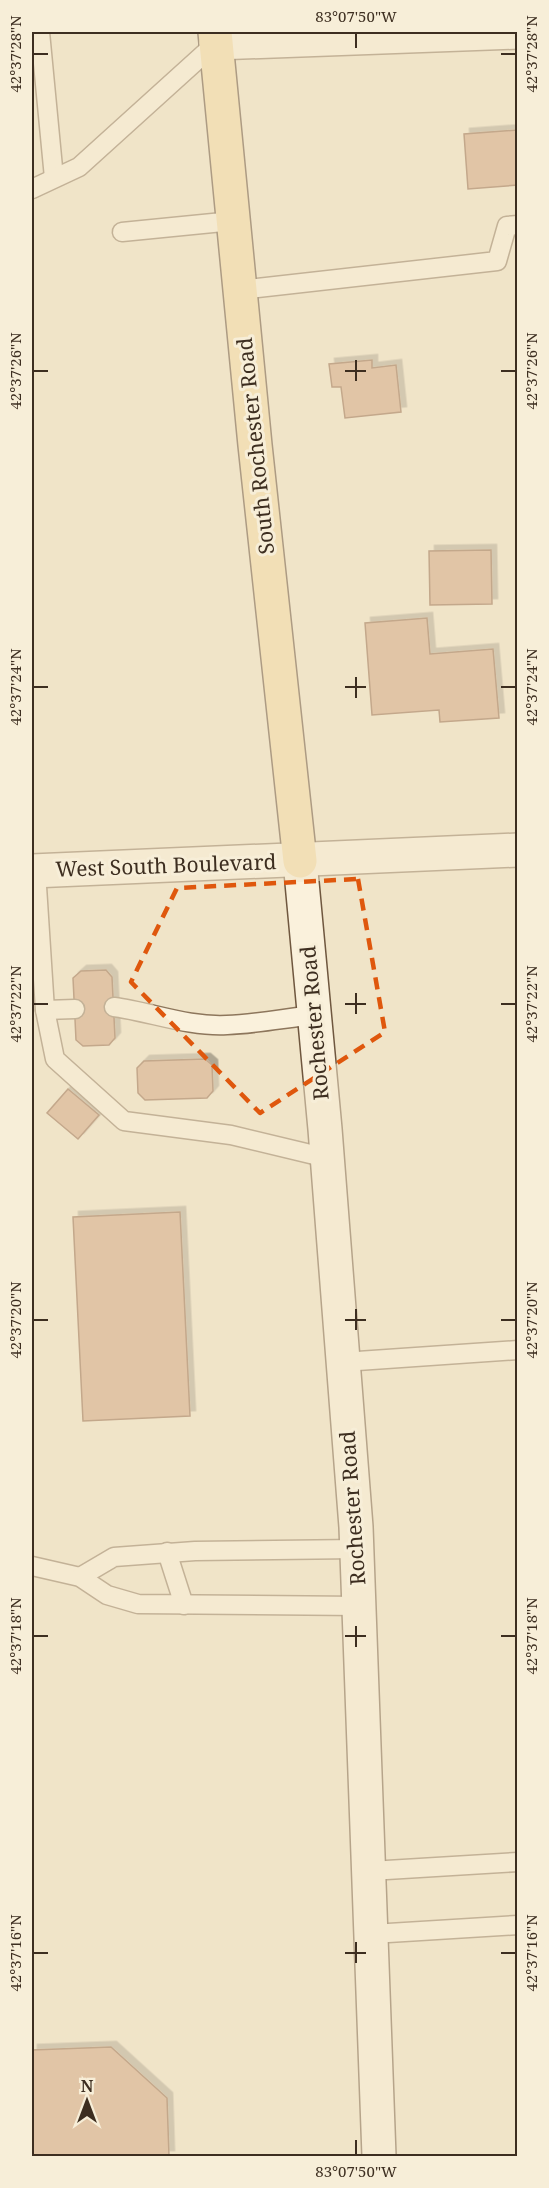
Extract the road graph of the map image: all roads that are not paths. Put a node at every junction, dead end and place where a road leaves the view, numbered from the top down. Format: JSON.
{"nodes":[{"id":1,"x":40,"y":32,"type":"edge"},
{"id":2,"x":518,"y":32,"type":"edge"},
{"id":3,"x":393,"y":33,"type":"edge"},
{"id":4,"x":216,"y":37,"type":"edge"},
{"id":5,"x":40,"y":119,"type":"edge"},
{"id":6,"x":54,"y":178,"type":"junction"},
{"id":7,"x":32,"y":189,"type":"edge"},
{"id":8,"x":233,"y":221,"type":"junction"},
{"id":9,"x":518,"y":225,"type":"edge"},
{"id":10,"x":122,"y":232,"type":"dead end"},
{"id":11,"x":240,"y":290,"type":"junction"},
{"id":12,"x":518,"y":850,"type":"edge"},
{"id":13,"x":300,"y":861,"type":"junction"},
{"id":14,"x":34,"y":871,"type":"edge"},
{"id":15,"x":114,"y":1007,"type":"dead end"},
{"id":16,"x":75,"y":1009,"type":"dead end"},
{"id":17,"x":45,"y":1010,"type":"junction"},
{"id":18,"x":315,"y":1015,"type":"junction"},
{"id":19,"x":327,"y":1158,"type":"junction"},
{"id":20,"x":518,"y":1350,"type":"edge"},
{"id":21,"x":343,"y":1362,"type":"junction"},
{"id":22,"x":357,"y":1550,"type":"junction"},
{"id":23,"x":167,"y":1552,"type":"junction"},
{"id":24,"x":32,"y":1566,"type":"edge"},
{"id":25,"x":80,"y":1577,"type":"junction"},
{"id":26,"x":184,"y":1605,"type":"junction"},
{"id":27,"x":359,"y":1606,"type":"junction"},
{"id":28,"x":518,"y":1863,"type":"edge"},
{"id":29,"x":370,"y":1871,"type":"junction"},
{"id":30,"x":518,"y":1925,"type":"edge"},
{"id":31,"x":372,"y":1934,"type":"junction"},
{"id":32,"x":379,"y":2157,"type":"edge"}],
"edges":[{"from":1,"to":5,"type":"lane"},
{"from":2,"to":3,"type":"main road"},
{"from":3,"to":4,"type":"main road"},
{"from":4,"to":6,"type":"lane"},
{"from":4,"to":8,"type":"main road","name":"South Rochester Road"},
{"from":5,"to":6,"type":"lane"},
{"from":6,"to":7,"type":"lane"},
{"from":8,"to":10,"type":"lane"},
{"from":8,"to":11,"type":"main road","name":"South Rochester Road"},
{"from":9,"to":11,"type":"lane"},
{"from":11,"to":13,"type":"main road","name":"South Rochester Road"},
{"from":12,"to":13,"type":"main road","name":"West South Boulevard"},
{"from":13,"to":14,"type":"main road","name":"West South Boulevard"},
{"from":13,"to":18,"type":"main road","name":"Rochester Road"},
{"from":14,"to":17,"type":"lane"},
{"from":15,"to":18,"type":"lane"},
{"from":16,"to":17,"type":"lane"},
{"from":17,"to":19,"type":"lane"},
{"from":18,"to":19,"type":"main road","name":"Rochester Road"},
{"from":19,"to":21,"type":"main road","name":"Rochester Road"},
{"from":20,"to":21,"type":"lane"},
{"from":21,"to":22,"type":"main road","name":"Rochester Road"},
{"from":22,"to":23,"type":"lane"},
{"from":22,"to":27,"type":"main road","name":"Rochester Road"},
{"from":23,"to":25,"type":"lane"},
{"from":23,"to":26,"type":"lane"},
{"from":24,"to":25,"type":"lane"},
{"from":25,"to":26,"type":"lane"},
{"from":26,"to":27,"type":"lane"},
{"from":27,"to":29,"type":"main road","name":"Rochester Road"},
{"from":28,"to":29,"type":"lane"},
{"from":29,"to":31,"type":"main road","name":"Rochester Road"},
{"from":30,"to":31,"type":"lane"},
{"from":31,"to":32,"type":"main road","name":"Rochester Road"}]}
